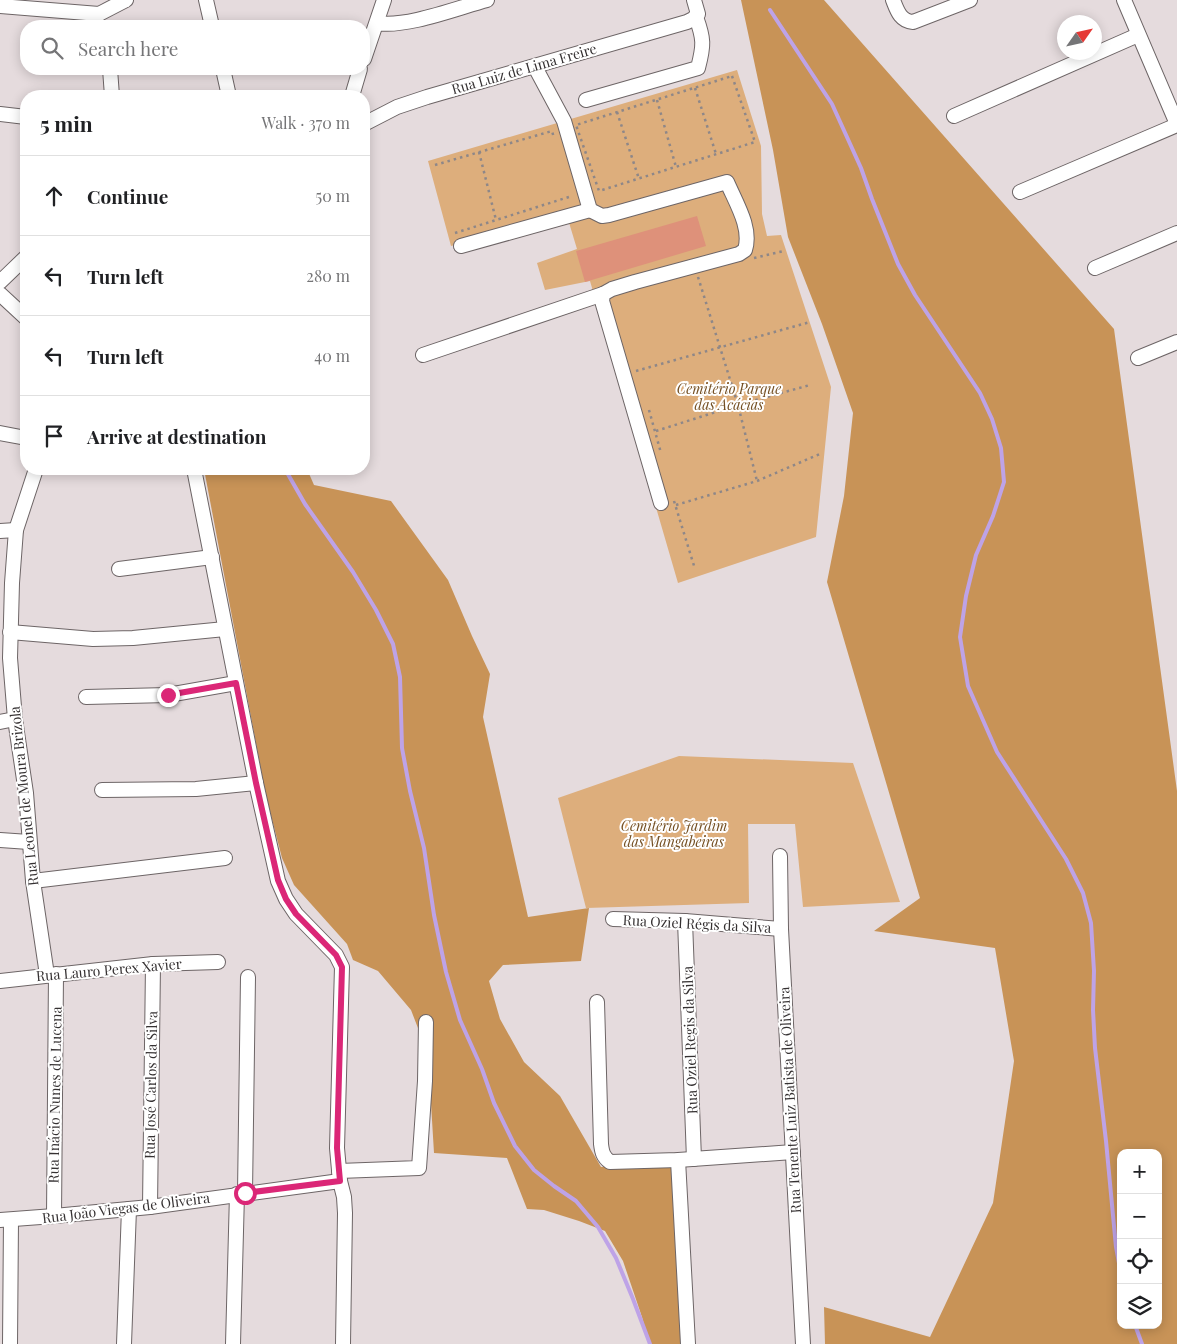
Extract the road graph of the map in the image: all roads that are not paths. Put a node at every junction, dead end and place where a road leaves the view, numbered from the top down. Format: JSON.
{"nodes":[{"id":1,"x":126,"y":0,"type":"edge"},
{"id":2,"x":206,"y":0,"type":"edge"},
{"id":3,"x":384,"y":0,"type":"edge"},
{"id":4,"x":487,"y":0,"type":"edge"},
{"id":5,"x":694,"y":0,"type":"edge"},
{"id":6,"x":970,"y":0,"type":"edge"},
{"id":7,"x":1124,"y":0,"type":"edge"},
{"id":8,"x":0,"y":6,"type":"edge"},
{"id":9,"x":895,"y":6,"type":"edge"},
{"id":10,"x":692,"y":19,"type":"junction"},
{"id":11,"x":100,"y":20,"type":"edge"},
{"id":12,"x":211,"y":20,"type":"edge"},
{"id":13,"x":377,"y":23,"type":"junction"},
{"id":14,"x":1138,"y":35,"type":"junction"},
{"id":15,"x":370,"y":42,"type":"edge"},
{"id":16,"x":535,"y":67,"type":"junction"},
{"id":17,"x":110,"y":75,"type":"edge"},
{"id":18,"x":224,"y":75,"type":"edge"},
{"id":19,"x":358,"y":75,"type":"edge"},
{"id":20,"x":112,"y":90,"type":"edge"},
{"id":21,"x":227,"y":90,"type":"edge"},
{"id":22,"x":354,"y":90,"type":"edge"},
{"id":23,"x":586,"y":100,"type":"dead end"},
{"id":24,"x":0,"y":114,"type":"edge"},
{"id":25,"x":20,"y":116,"type":"edge"},
{"id":26,"x":954,"y":116,"type":"dead end"},
{"id":27,"x":370,"y":121,"type":"edge"},
{"id":28,"x":1177,"y":125,"type":"edge"},
{"id":29,"x":1020,"y":192,"type":"dead end"},
{"id":30,"x":590,"y":210,"type":"junction"},
{"id":31,"x":1177,"y":233,"type":"edge"},
{"id":32,"x":458,"y":240,"type":"road end"},
{"id":33,"x":20,"y":263,"type":"edge"},
{"id":34,"x":1095,"y":268,"type":"dead end"},
{"id":35,"x":0,"y":282,"type":"edge"},
{"id":36,"x":0,"y":294,"type":"edge"},
{"id":37,"x":603,"y":294,"type":"junction"},
{"id":38,"x":20,"y":312,"type":"edge"},
{"id":39,"x":1177,"y":342,"type":"edge"},
{"id":40,"x":423,"y":355,"type":"dead end"},
{"id":41,"x":1138,"y":358,"type":"dead end"},
{"id":42,"x":0,"y":433,"type":"edge"},
{"id":43,"x":20,"y":437,"type":"edge"},
{"id":44,"x":34,"y":475,"type":"edge"},
{"id":45,"x":195,"y":475,"type":"edge"},
{"id":46,"x":661,"y":503,"type":"dead end"},
{"id":47,"x":16,"y":530,"type":"junction"},
{"id":48,"x":0,"y":531,"type":"edge"},
{"id":49,"x":212,"y":557,"type":"junction"},
{"id":50,"x":119,"y":569,"type":"dead end"},
{"id":51,"x":225,"y":629,"type":"junction"},
{"id":52,"x":10,"y":632,"type":"junction"},
{"id":53,"x":236,"y":683,"type":"junction"},
{"id":54,"x":86,"y":697,"type":"dead end"},
{"id":55,"x":16,"y":719,"type":"junction"},
{"id":56,"x":0,"y":722,"type":"edge"},
{"id":57,"x":256,"y":783,"type":"junction"},
{"id":58,"x":102,"y":790,"type":"dead end"},
{"id":59,"x":0,"y":840,"type":"edge"},
{"id":60,"x":29,"y":842,"type":"junction"},
{"id":61,"x":780,"y":856,"type":"dead end"},
{"id":62,"x":226,"y":858,"type":"dead end"},
{"id":63,"x":33,"y":881,"type":"junction"},
{"id":64,"x":613,"y":919,"type":"dead end"},
{"id":65,"x":684,"y":921,"type":"junction"},
{"id":66,"x":781,"y":929,"type":"junction"},
{"id":67,"x":218,"y":962,"type":"dead end"},
{"id":68,"x":153,"y":964,"type":"junction"},
{"id":69,"x":52,"y":975,"type":"junction"},
{"id":70,"x":248,"y":978,"type":"dead end"},
{"id":71,"x":0,"y":981,"type":"edge"},
{"id":72,"x":597,"y":1002,"type":"dead end"},
{"id":73,"x":426,"y":1022,"type":"dead end"},
{"id":74,"x":793,"y":1152,"type":"junction"},
{"id":75,"x":694,"y":1159,"type":"junction"},
{"id":76,"x":678,"y":1160,"type":"junction"},
{"id":77,"x":340,"y":1176,"type":"junction"},
{"id":78,"x":241,"y":1194,"type":"junction"},
{"id":79,"x":150,"y":1207,"type":"junction"},
{"id":80,"x":129,"y":1209,"type":"junction"},
{"id":81,"x":54,"y":1216,"type":"junction"},
{"id":82,"x":6,"y":1220,"type":"edge"},
{"id":83,"x":10,"y":1344,"type":"edge"},
{"id":84,"x":124,"y":1344,"type":"edge"},
{"id":85,"x":234,"y":1344,"type":"edge"},
{"id":86,"x":343,"y":1344,"type":"edge"},
{"id":87,"x":688,"y":1344,"type":"edge"},
{"id":88,"x":803,"y":1344,"type":"edge"}],
"edges":[{"from":1,"to":11,"type":"street"},
{"from":2,"to":12,"type":"street"},
{"from":3,"to":13,"type":"street"},
{"from":4,"to":13,"type":"street"},
{"from":5,"to":10,"type":"street"},
{"from":6,"to":9,"type":"street"},
{"from":7,"to":14,"type":"street"},
{"from":8,"to":11,"type":"street"},
{"from":10,"to":16,"type":"street","name":"Rua Luiz de Lima Freire"},
{"from":10,"to":23,"type":"street"},
{"from":13,"to":15,"type":"street"},
{"from":14,"to":26,"type":"street"},
{"from":14,"to":28,"type":"street"},
{"from":16,"to":27,"type":"street","name":"Rua Luiz de Lima Freire"},
{"from":16,"to":30,"type":"street"},
{"from":17,"to":20,"type":"street"},
{"from":18,"to":21,"type":"street"},
{"from":19,"to":22,"type":"street"},
{"from":24,"to":25,"type":"street"},
{"from":28,"to":29,"type":"street"},
{"from":30,"to":32,"type":"street"},
{"from":30,"to":37,"type":"street"},
{"from":31,"to":34,"type":"street"},
{"from":33,"to":35,"type":"street"},
{"from":36,"to":38,"type":"street"},
{"from":37,"to":40,"type":"street"},
{"from":37,"to":46,"type":"street"},
{"from":39,"to":41,"type":"street"},
{"from":42,"to":43,"type":"street"},
{"from":44,"to":47,"type":"street","name":"Rua Leonel de Moura Brizola"},
{"from":45,"to":49,"type":"street"},
{"from":47,"to":48,"type":"street"},
{"from":47,"to":52,"type":"street","name":"Rua Leonel de Moura Brizola"},
{"from":49,"to":50,"type":"street"},
{"from":49,"to":51,"type":"street"},
{"from":51,"to":52,"type":"street"},
{"from":51,"to":53,"type":"street"},
{"from":52,"to":55,"type":"street","name":"Rua Leonel de Moura Brizola"},
{"from":53,"to":54,"type":"street"},
{"from":53,"to":57,"type":"street"},
{"from":55,"to":56,"type":"street"},
{"from":55,"to":60,"type":"street","name":"Rua Leonel de Moura Brizola"},
{"from":57,"to":58,"type":"street"},
{"from":57,"to":77,"type":"street"},
{"from":59,"to":60,"type":"street"},
{"from":60,"to":63,"type":"street","name":"Rua Leonel de Moura Brizola"},
{"from":61,"to":66,"type":"street","name":"Rua Tenente Luiz Batista de Oliveira"},
{"from":62,"to":63,"type":"street"},
{"from":63,"to":69,"type":"street","name":"Rua Leonel de Moura Brizola"},
{"from":64,"to":65,"type":"street","name":"Rua Oziel Régis da Silva"},
{"from":65,"to":66,"type":"street","name":"Rua Oziel Régis da Silva"},
{"from":65,"to":75,"type":"street","name":"Rua Oziel Regis da Silva"},
{"from":66,"to":74,"type":"street","name":"Rua Tenente Luiz Batista de Oliveira"},
{"from":67,"to":68,"type":"street","name":"Rua Lauro Perex Xavier"},
{"from":68,"to":69,"type":"street","name":"Rua Lauro Perex Xavier"},
{"from":68,"to":79,"type":"street","name":"Rua José Carlos da Silva"},
{"from":69,"to":71,"type":"street","name":"Rua Lauro Perex Xavier"},
{"from":69,"to":81,"type":"street","name":"Rua Inácio Nunes de Lucena"},
{"from":70,"to":78,"type":"street"},
{"from":72,"to":76,"type":"street"},
{"from":73,"to":77,"type":"street","name":"Rua João Viegas de Oliveira"},
{"from":74,"to":75,"type":"street"},
{"from":74,"to":88,"type":"street","name":"Rua Tenente Luiz Batista de Oliveira"},
{"from":75,"to":76,"type":"street"},
{"from":76,"to":87,"type":"street"},
{"from":77,"to":78,"type":"street","name":"Rua João Viegas de Oliveira"},
{"from":77,"to":86,"type":"street"},
{"from":78,"to":79,"type":"street","name":"Rua João Viegas de Oliveira"},
{"from":78,"to":85,"type":"street"},
{"from":79,"to":80,"type":"street","name":"Rua João Viegas de Oliveira"},
{"from":80,"to":81,"type":"street","name":"Rua João Viegas de Oliveira"},
{"from":80,"to":84,"type":"street"},
{"from":81,"to":82,"type":"street","name":"Rua João Viegas de Oliveira"},
{"from":82,"to":83,"type":"street"}]}
